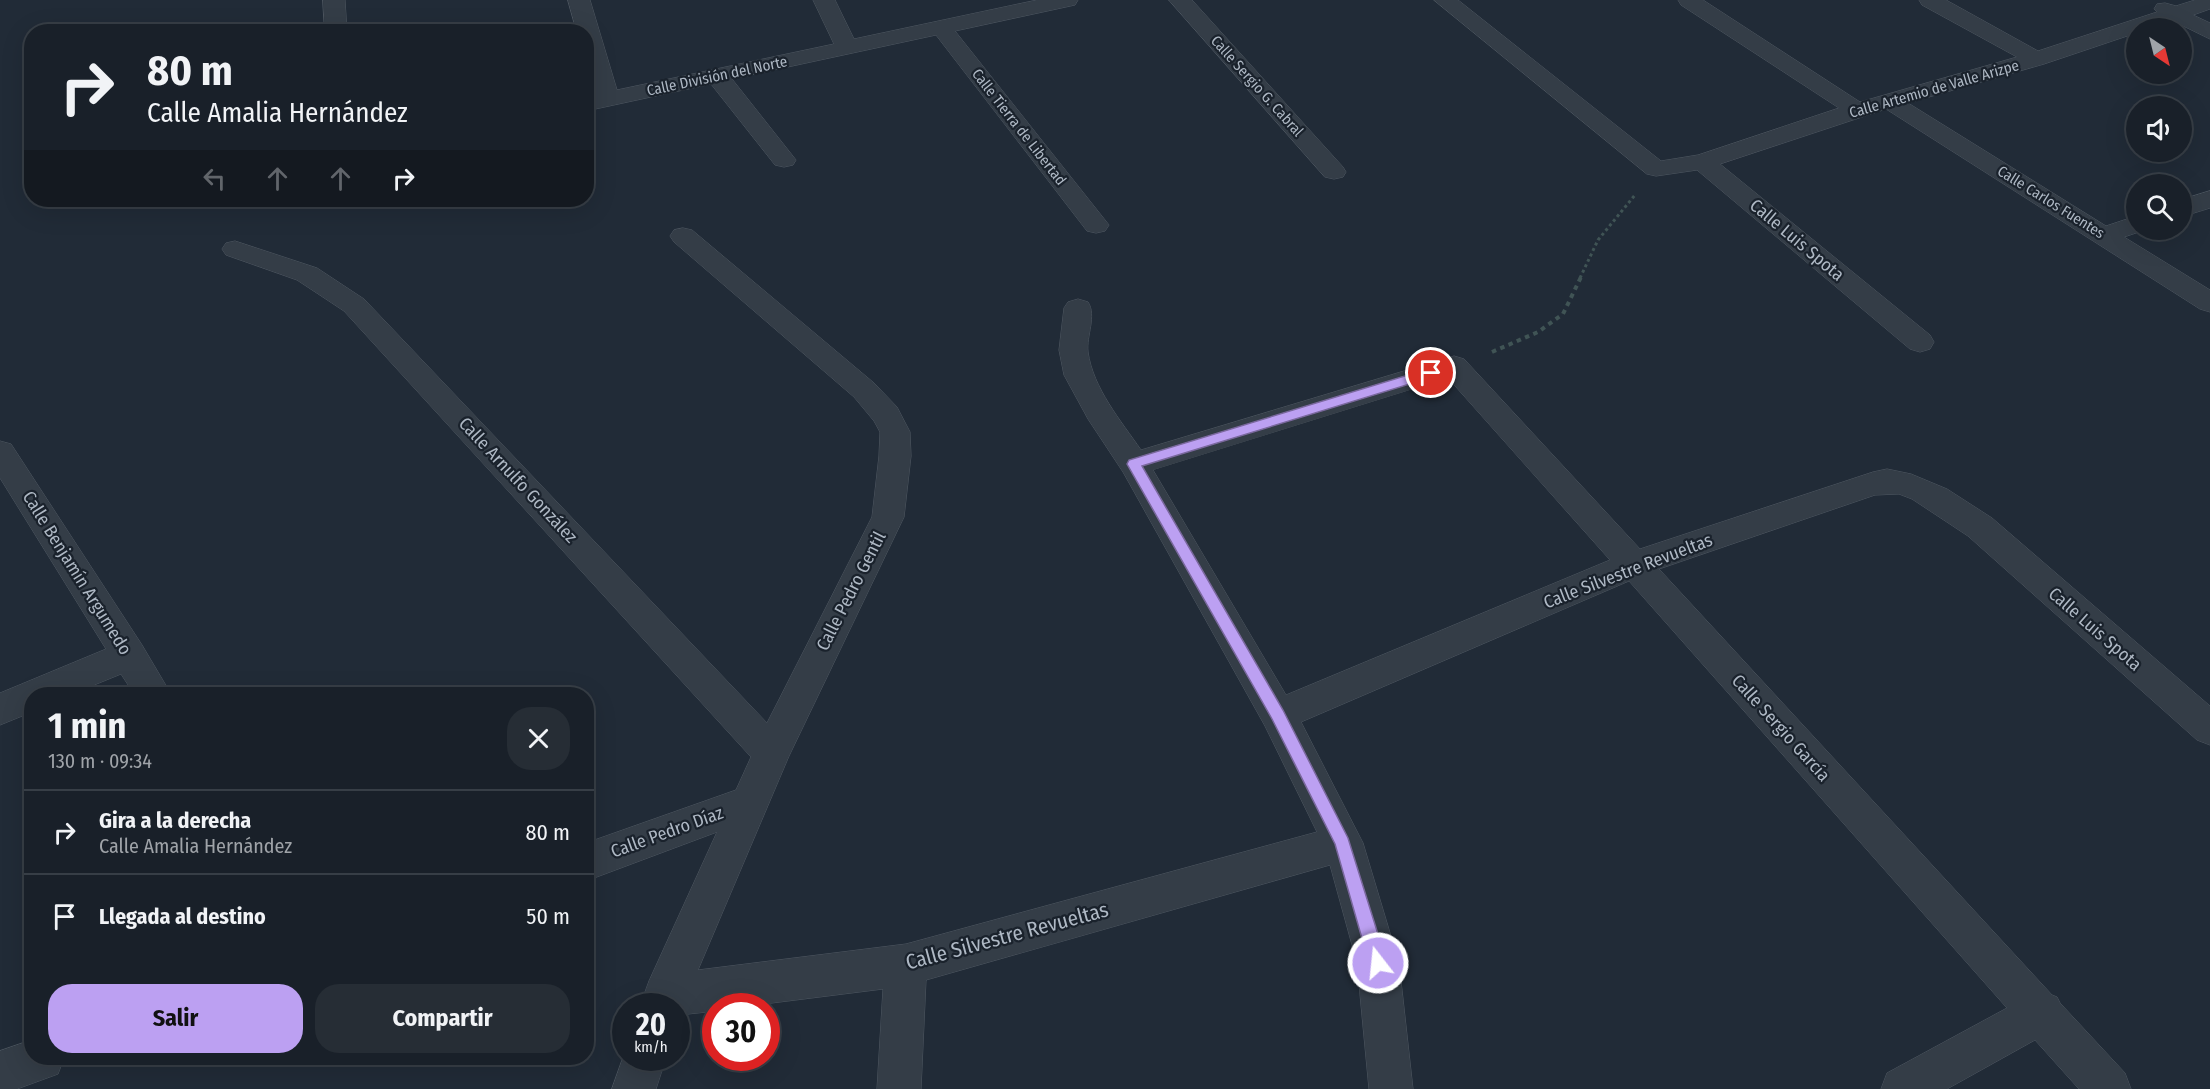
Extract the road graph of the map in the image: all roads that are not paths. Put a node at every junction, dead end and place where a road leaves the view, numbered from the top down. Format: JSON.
{"nodes":[{"id":1,"x":334,"y":0,"type":"edge"},
{"id":2,"x":579,"y":0,"type":"edge"},
{"id":3,"x":824,"y":0,"type":"edge"},
{"id":4,"x":1067,"y":0,"type":"edge"},
{"id":5,"x":1180,"y":0,"type":"edge"},
{"id":6,"x":1445,"y":0,"type":"edge"},
{"id":7,"x":1689,"y":0,"type":"edge"},
{"id":8,"x":1930,"y":0,"type":"edge"},
{"id":9,"x":2148,"y":0,"type":"edge"},
{"id":10,"x":2210,"y":2,"type":"edge"},
{"id":11,"x":2174,"y":14,"type":"junction"},
{"id":12,"x":336,"y":24,"type":"edge"},
{"id":13,"x":583,"y":24,"type":"edge"},
{"id":14,"x":942,"y":28,"type":"junction"},
{"id":15,"x":2210,"y":32,"type":"edge"},
{"id":16,"x":848,"y":48,"type":"junction"},
{"id":17,"x":2036,"y":59,"type":"junction"},
{"id":18,"x":718,"y":76,"type":"junction"},
{"id":19,"x":594,"y":85,"type":"edge"},
{"id":20,"x":597,"y":102,"type":"edge"},
{"id":21,"x":1891,"y":102,"type":"junction"},
{"id":22,"x":1857,"y":110,"type":"junction"},
{"id":23,"x":784,"y":160,"type":"dead end"},
{"id":24,"x":1702,"y":162,"type":"junction"},
{"id":25,"x":1334,"y":172,"type":"dead end"},
{"id":26,"x":2210,"y":199,"type":"edge"},
{"id":27,"x":2192,"y":205,"type":"edge"},
{"id":28,"x":1096,"y":225,"type":"dead end"},
{"id":29,"x":2126,"y":227,"type":"edge"},
{"id":30,"x":2104,"y":235,"type":"junction"},
{"id":31,"x":683,"y":236,"type":"dead end"},
{"id":32,"x":235,"y":249,"type":"dead end"},
{"id":33,"x":2210,"y":303,"type":"edge"},
{"id":34,"x":1078,"y":308,"type":"dead end"},
{"id":35,"x":1920,"y":342,"type":"dead end"},
{"id":36,"x":0,"y":452,"type":"edge"},
{"id":37,"x":1134,"y":464,"type":"junction"},
{"id":38,"x":1980,"y":527,"type":"joint"},
{"id":39,"x":1633,"y":566,"type":"junction"},
{"id":40,"x":129,"y":655,"type":"junction"},
{"id":41,"x":52,"y":687,"type":"edge"},
{"id":42,"x":149,"y":687,"type":"edge"},
{"id":43,"x":24,"y":699,"type":"edge"},
{"id":44,"x":0,"y":709,"type":"edge"},
{"id":45,"x":1278,"y":715,"type":"junction"},
{"id":46,"x":2210,"y":729,"type":"edge"},
{"id":47,"x":771,"y":753,"type":"junction"},
{"id":48,"x":748,"y":803,"type":"junction"},
{"id":49,"x":1342,"y":843,"type":"junction"},
{"id":50,"x":594,"y":859,"type":"edge"},
{"id":51,"x":906,"y":965,"type":"junction"},
{"id":52,"x":665,"y":993,"type":"edge"},
{"id":53,"x":690,"y":997,"type":"edge"},
{"id":54,"x":2042,"y":1012,"type":"junction"},
{"id":55,"x":24,"y":1064,"type":"edge"},
{"id":56,"x":640,"y":1071,"type":"edge"},
{"id":57,"x":0,"y":1073,"type":"edge"},
{"id":58,"x":634,"y":1089,"type":"edge"},
{"id":59,"x":899,"y":1089,"type":"edge"},
{"id":60,"x":1391,"y":1089,"type":"edge"},
{"id":61,"x":1903,"y":1089,"type":"edge"},
{"id":62,"x":2109,"y":1089,"type":"edge"}],
"edges":[{"from":1,"to":12,"type":"street"},
{"from":2,"to":13,"type":"street"},
{"from":3,"to":16,"type":"street"},
{"from":4,"to":14,"type":"street","name":"Calle División del Norte"},
{"from":5,"to":25,"type":"street","name":"Calle Sergio G. Cabral"},
{"from":6,"to":24,"type":"street","name":"Calle Artemio de Valle Arizpe"},
{"from":7,"to":22,"type":"street"},
{"from":8,"to":17,"type":"street"},
{"from":9,"to":11,"type":"street"},
{"from":10,"to":11,"type":"street","name":"Calle Artemio de Valle Arizpe"},
{"from":11,"to":15,"type":"street"},
{"from":11,"to":17,"type":"street","name":"Calle Artemio de Valle Arizpe"},
{"from":14,"to":16,"type":"street","name":"Calle División del Norte"},
{"from":14,"to":28,"type":"street","name":"Calle Tierra de Libertad"},
{"from":16,"to":18,"type":"street","name":"Calle División del Norte"},
{"from":17,"to":21,"type":"street","name":"Calle Artemio de Valle Arizpe"},
{"from":18,"to":20,"type":"street","name":"Calle División del Norte"},
{"from":18,"to":23,"type":"street"},
{"from":19,"to":20,"type":"street"},
{"from":21,"to":22,"type":"street","name":"Calle Artemio de Valle Arizpe"},
{"from":21,"to":30,"type":"street","name":"Calle Carlos Fuentes"},
{"from":22,"to":24,"type":"street","name":"Calle Artemio de Valle Arizpe"},
{"from":24,"to":35,"type":"street","name":"Calle Luis Spota"},
{"from":26,"to":27,"type":"street"},
{"from":29,"to":30,"type":"street"},
{"from":30,"to":33,"type":"street","name":"Calle Carlos Fuentes"},
{"from":31,"to":47,"type":"street","name":"Calle Pedro Gentil"},
{"from":32,"to":47,"type":"street","name":"Calle Arnulfo González"},
{"from":34,"to":37,"type":"street"},
{"from":36,"to":40,"type":"street","name":"Calle Benjamín Argumedo"},
{"from":37,"to":39,"type":"street","name":"Calle Sergio García"},
{"from":37,"to":45,"type":"street"},
{"from":38,"to":39,"type":"street","name":"Calle Silvestre Revueltas"},
{"from":38,"to":46,"type":"street","name":"Calle Luis Spota"},
{"from":39,"to":45,"type":"street","name":"Calle Silvestre Revueltas"},
{"from":39,"to":54,"type":"street","name":"Calle Sergio García"},
{"from":40,"to":41,"type":"street"},
{"from":40,"to":42,"type":"street","name":"Calle Benjamín Argumedo"},
{"from":43,"to":44,"type":"street"},
{"from":45,"to":49,"type":"street"},
{"from":47,"to":48,"type":"street","name":"Calle Pedro Gentil"},
{"from":48,"to":50,"type":"street","name":"Calle Pedro Díaz"},
{"from":48,"to":52,"type":"street","name":"Calle Pedro Gentil"},
{"from":49,"to":51,"type":"street","name":"Calle Silvestre Revueltas"},
{"from":49,"to":60,"type":"street"},
{"from":51,"to":53,"type":"street","name":"Calle Silvestre Revueltas"},
{"from":51,"to":59,"type":"street"},
{"from":54,"to":61,"type":"street"},
{"from":54,"to":62,"type":"street","name":"Calle Sergio García"},
{"from":55,"to":57,"type":"street"},
{"from":56,"to":58,"type":"street"}]}
